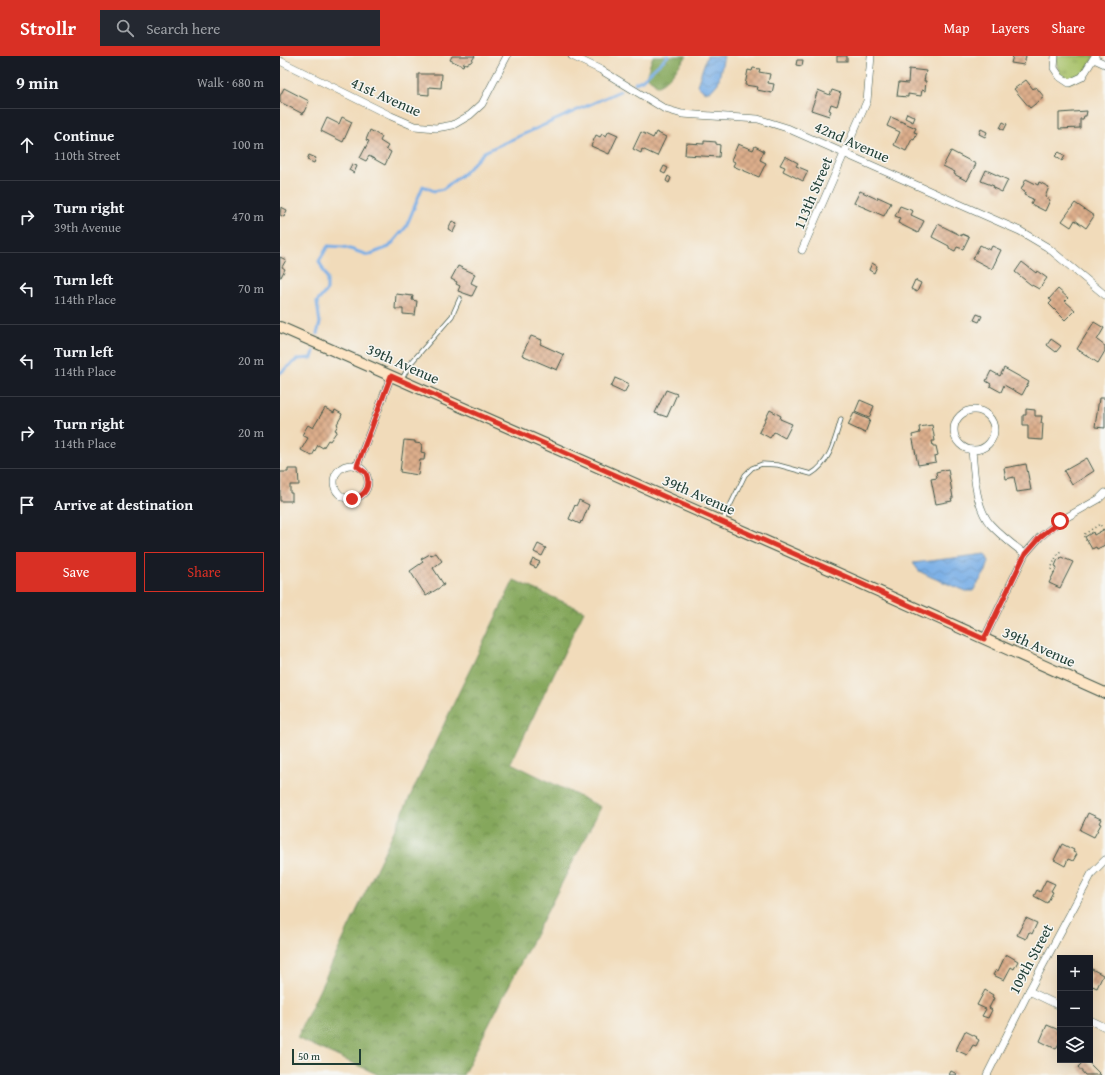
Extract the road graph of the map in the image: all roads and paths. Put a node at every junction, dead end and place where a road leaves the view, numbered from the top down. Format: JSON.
{"nodes":[{"id":1,"x":507,"y":56,"type":"edge"},
{"id":2,"x":572,"y":56,"type":"edge"},
{"id":3,"x":872,"y":56,"type":"edge"},
{"id":4,"x":1055,"y":56,"type":"edge"},
{"id":5,"x":1094,"y":57,"type":"edge"},
{"id":6,"x":280,"y":61,"type":"edge"},
{"id":7,"x":1105,"y":64,"type":"edge"},
{"id":8,"x":844,"y":153,"type":"junction"},
{"id":9,"x":802,"y":250,"type":"dead end"},
{"id":10,"x":1105,"y":295,"type":"edge"},
{"id":11,"x":460,"y":298,"type":"dead end"},
{"id":12,"x":280,"y":327,"type":"edge"},
{"id":13,"x":391,"y":376,"type":"junction"},
{"id":14,"x":402,"y":380,"type":"junction"},
{"id":15,"x":841,"y":419,"type":"dead end"},
{"id":16,"x":972,"y":450,"type":"junction"},
{"id":17,"x":357,"y":466,"type":"junction"},
{"id":18,"x":1105,"y":493,"type":"edge"},
{"id":19,"x":722,"y":521,"type":"junction"},
{"id":20,"x":1103,"y":530,"type":"dead end"},
{"id":21,"x":1088,"y":544,"type":"dead end"},
{"id":22,"x":1062,"y":548,"type":"dead end"},
{"id":23,"x":1025,"y":554,"type":"junction"},
{"id":24,"x":1054,"y":573,"type":"dead end"},
{"id":25,"x":984,"y":639,"type":"junction"},
{"id":26,"x":1105,"y":693,"type":"edge"},
{"id":27,"x":1105,"y":860,"type":"edge"},
{"id":28,"x":1028,"y":991,"type":"junction"},
{"id":29,"x":1057,"y":1005,"type":"edge"},
{"id":30,"x":1093,"y":1021,"type":"edge"},
{"id":31,"x":1105,"y":1027,"type":"edge"},
{"id":32,"x":987,"y":1075,"type":"edge"}],
"edges":[{"from":1,"to":6,"type":"street","name":"41st Avenue"},
{"from":2,"to":8,"type":"street","name":"42nd Avenue"},
{"from":3,"to":8,"type":"street","name":"113th Street"},
{"from":4,"to":5,"type":"street"},
{"from":5,"to":7,"type":"street"},
{"from":8,"to":9,"type":"street","name":"113th Street"},
{"from":8,"to":10,"type":"street","name":"42nd Avenue"},
{"from":11,"to":14,"type":"lane"},
{"from":12,"to":13,"type":"main road","name":"39th Avenue"},
{"from":13,"to":14,"type":"main road","name":"39th Avenue"},
{"from":13,"to":17,"type":"street"},
{"from":14,"to":19,"type":"main road","name":"39th Avenue"},
{"from":15,"to":19,"type":"lane"},
{"from":16,"to":16,"type":"street"},
{"from":16,"to":23,"type":"street"},
{"from":17,"to":17,"type":"street"},
{"from":18,"to":23,"type":"street"},
{"from":19,"to":25,"type":"main road","name":"39th Avenue"},
{"from":20,"to":21,"type":"path"},
{"from":22,"to":24,"type":"path"},
{"from":23,"to":25,"type":"street"},
{"from":25,"to":26,"type":"main road","name":"39th Avenue"},
{"from":27,"to":28,"type":"street","name":"109th Street"},
{"from":28,"to":29,"type":"street"},
{"from":28,"to":32,"type":"street","name":"109th Street"},
{"from":30,"to":31,"type":"street"}]}
